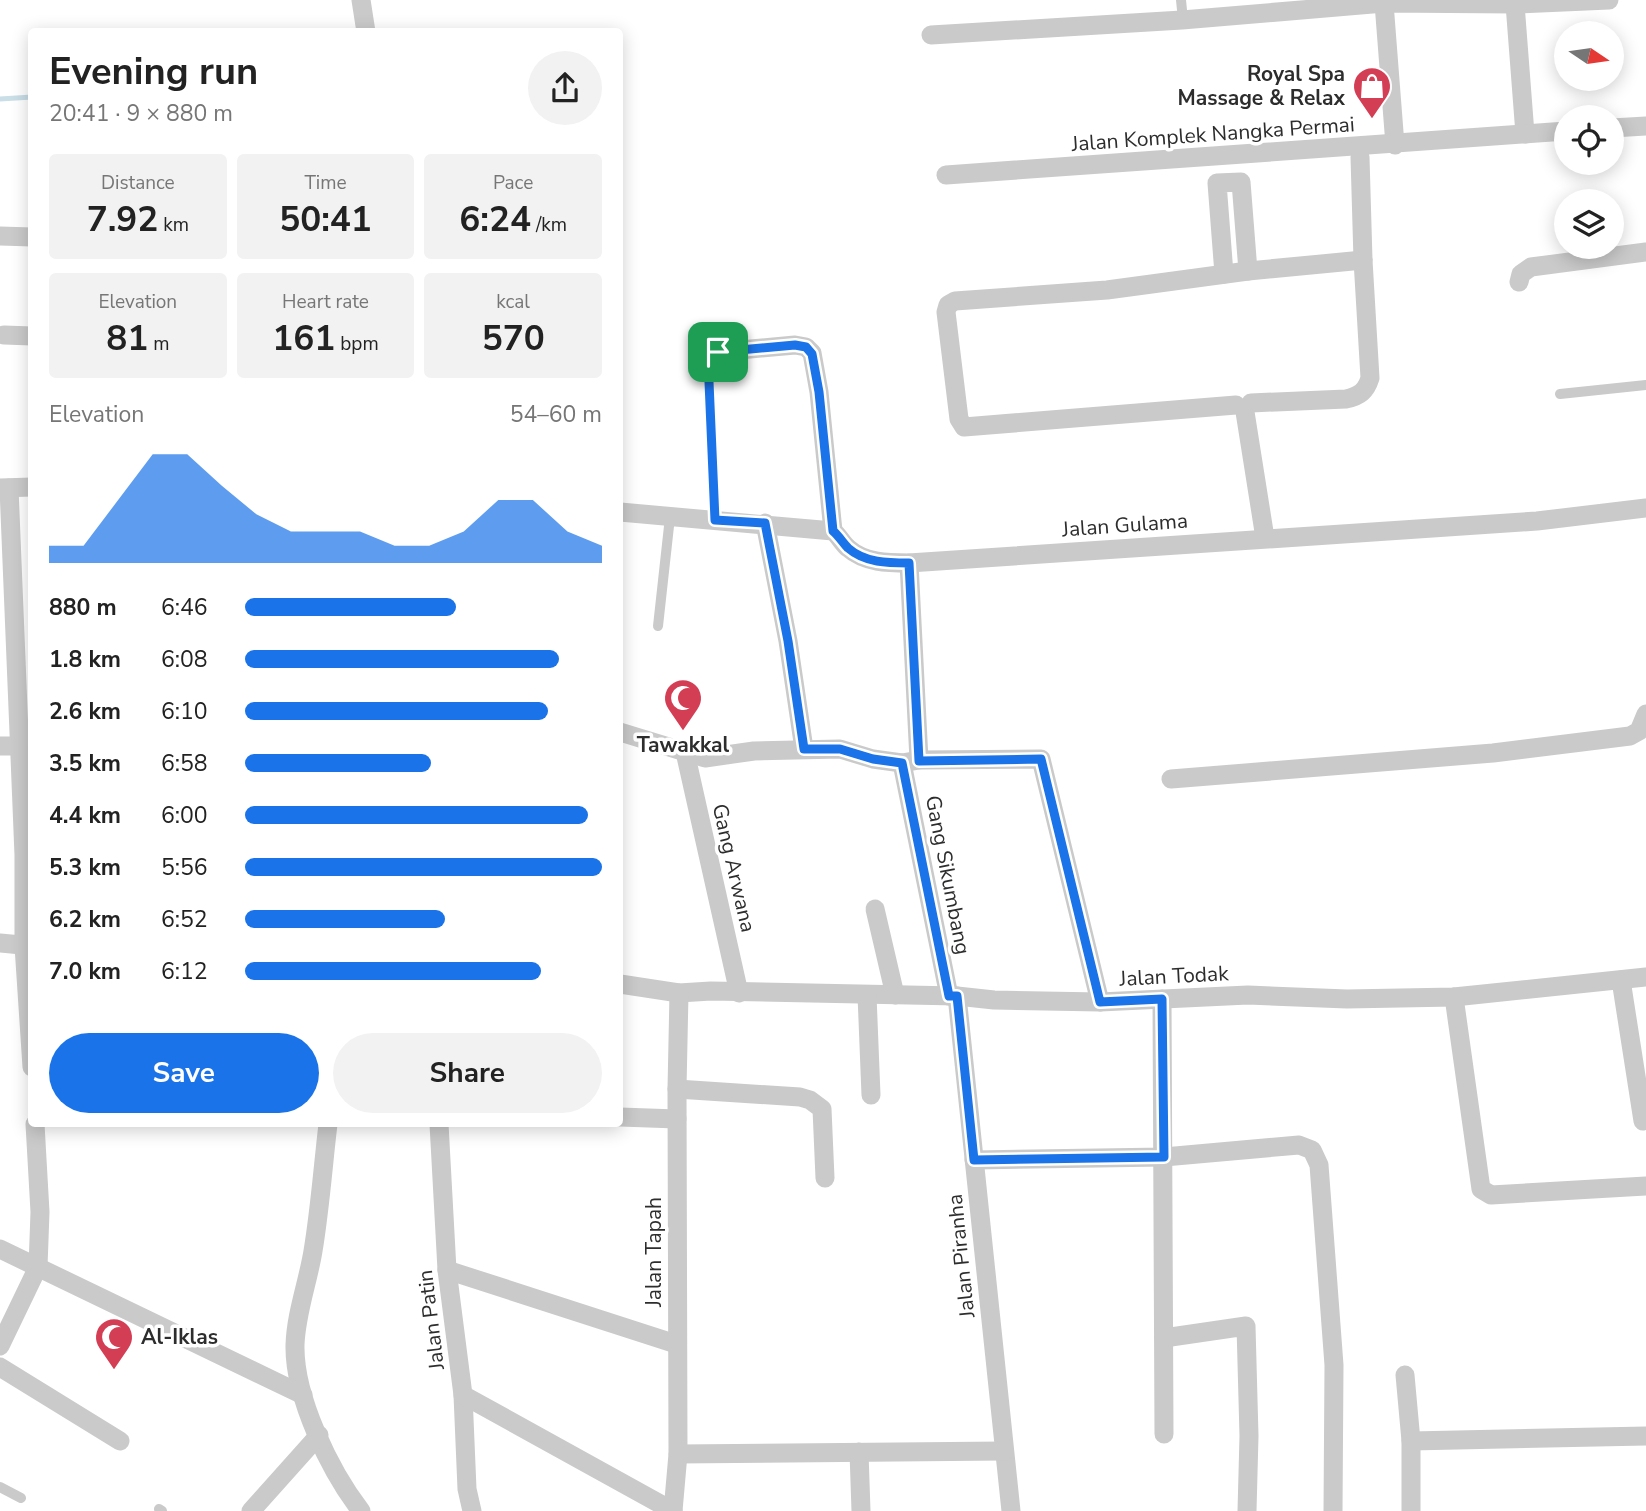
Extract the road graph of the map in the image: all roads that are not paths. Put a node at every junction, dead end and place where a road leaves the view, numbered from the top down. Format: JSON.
{"nodes":[{"id":1,"x":361,"y":0,"type":"edge"},
{"id":2,"x":1609,"y":0,"type":"edge"},
{"id":3,"x":1384,"y":3,"type":"junction"},
{"id":4,"x":1516,"y":4,"type":"junction"},
{"id":5,"x":1182,"y":10,"type":"edge"},
{"id":6,"x":365,"y":28,"type":"edge"},
{"id":7,"x":931,"y":35,"type":"dead end"},
{"id":8,"x":1646,"y":126,"type":"edge"},
{"id":9,"x":1624,"y":127,"type":"edge"},
{"id":10,"x":1554,"y":132,"type":"edge"},
{"id":11,"x":1525,"y":134,"type":"junction"},
{"id":12,"x":1395,"y":145,"type":"junction"},
{"id":13,"x":1360,"y":157,"type":"dead end"},
{"id":14,"x":946,"y":175,"type":"dead end"},
{"id":15,"x":0,"y":236,"type":"edge"},
{"id":16,"x":28,"y":237,"type":"edge"},
{"id":17,"x":1646,"y":252,"type":"edge"},
{"id":18,"x":1363,"y":260,"type":"junction"},
{"id":19,"x":1248,"y":271,"type":"junction"},
{"id":20,"x":1224,"y":274,"type":"junction"},
{"id":21,"x":1519,"y":282,"type":"dead end"},
{"id":22,"x":4,"y":335,"type":"dead end"},
{"id":23,"x":28,"y":336,"type":"edge"},
{"id":24,"x":718,"y":352,"type":"road end"},
{"id":25,"x":1646,"y":385,"type":"edge"},
{"id":26,"x":1560,"y":394,"type":"dead end"},
{"id":27,"x":1244,"y":407,"type":"junction"},
{"id":28,"x":28,"y":487,"type":"edge"},
{"id":29,"x":4,"y":488,"type":"edge"},
{"id":30,"x":1646,"y":508,"type":"edge"},
{"id":31,"x":623,"y":512,"type":"edge"},
{"id":32,"x":670,"y":517,"type":"junction"},
{"id":33,"x":765,"y":523,"type":"junction"},
{"id":34,"x":833,"y":531,"type":"junction"},
{"id":35,"x":1265,"y":538,"type":"junction"},
{"id":36,"x":909,"y":563,"type":"junction"},
{"id":37,"x":7,"y":611,"type":"edge"},
{"id":38,"x":658,"y":626,"type":"dead end"},
{"id":39,"x":1646,"y":714,"type":"edge"},
{"id":40,"x":623,"y":733,"type":"edge"},
{"id":41,"x":9,"y":746,"type":"edge"},
{"id":42,"x":804,"y":749,"type":"junction"},
{"id":43,"x":685,"y":752,"type":"junction"},
{"id":44,"x":911,"y":762,"type":"junction"},
{"id":45,"x":1171,"y":779,"type":"dead end"},
{"id":46,"x":875,"y":909,"type":"dead end"},
{"id":47,"x":0,"y":943,"type":"edge"},
{"id":48,"x":28,"y":946,"type":"edge"},
{"id":49,"x":1646,"y":977,"type":"edge"},
{"id":50,"x":1621,"y":980,"type":"junction"},
{"id":51,"x":623,"y":985,"type":"edge"},
{"id":52,"x":679,"y":993,"type":"junction"},
{"id":53,"x":739,"y":993,"type":"junction"},
{"id":54,"x":867,"y":995,"type":"junction"},
{"id":55,"x":895,"y":995,"type":"junction"},
{"id":56,"x":953,"y":996,"type":"junction"},
{"id":57,"x":1454,"y":997,"type":"junction"},
{"id":58,"x":1162,"y":999,"type":"junction"},
{"id":59,"x":1100,"y":1002,"type":"junction"},
{"id":60,"x":677,"y":1090,"type":"junction"},
{"id":61,"x":871,"y":1095,"type":"dead end"},
{"id":62,"x":623,"y":1117,"type":"edge"},
{"id":63,"x":677,"y":1119,"type":"junction"},
{"id":64,"x":1643,"y":1121,"type":"dead end"},
{"id":65,"x":35,"y":1127,"type":"edge"},
{"id":66,"x":328,"y":1127,"type":"edge"},
{"id":67,"x":439,"y":1127,"type":"edge"},
{"id":68,"x":1164,"y":1157,"type":"junction"},
{"id":69,"x":974,"y":1160,"type":"junction"},
{"id":70,"x":825,"y":1178,"type":"dead end"},
{"id":71,"x":1646,"y":1186,"type":"edge"},
{"id":72,"x":0,"y":1249,"type":"edge"},
{"id":73,"x":38,"y":1267,"type":"junction"},
{"id":74,"x":447,"y":1269,"type":"junction"},
{"id":75,"x":1164,"y":1338,"type":"junction"},
{"id":76,"x":676,"y":1344,"type":"junction"},
{"id":77,"x":0,"y":1346,"type":"edge"},
{"id":78,"x":0,"y":1367,"type":"edge"},
{"id":79,"x":1405,"y":1375,"type":"dead end"},
{"id":80,"x":303,"y":1395,"type":"junction"},
{"id":81,"x":463,"y":1395,"type":"junction"},
{"id":82,"x":1164,"y":1434,"type":"dead end"},
{"id":83,"x":319,"y":1435,"type":"junction"},
{"id":84,"x":1646,"y":1436,"type":"edge"},
{"id":85,"x":120,"y":1441,"type":"dead end"},
{"id":86,"x":1411,"y":1441,"type":"junction"},
{"id":87,"x":1004,"y":1451,"type":"junction"},
{"id":88,"x":859,"y":1452,"type":"junction"},
{"id":89,"x":678,"y":1454,"type":"junction"},
{"id":90,"x":0,"y":1487,"type":"edge"},
{"id":91,"x":21,"y":1498,"type":"dead end"},
{"id":92,"x":251,"y":1511,"type":"edge"},
{"id":93,"x":361,"y":1511,"type":"edge"},
{"id":94,"x":472,"y":1511,"type":"edge"},
{"id":95,"x":673,"y":1511,"type":"edge"},
{"id":96,"x":861,"y":1511,"type":"edge"},
{"id":97,"x":1011,"y":1511,"type":"edge"},
{"id":98,"x":1247,"y":1511,"type":"edge"},
{"id":99,"x":1333,"y":1511,"type":"edge"},
{"id":100,"x":1411,"y":1511,"type":"edge"}],
"edges":[{"from":1,"to":6,"type":"street"},
{"from":2,"to":4,"type":"street"},
{"from":3,"to":4,"type":"street"},
{"from":3,"to":5,"type":"street"},
{"from":3,"to":12,"type":"street"},
{"from":4,"to":11,"type":"street"},
{"from":5,"to":7,"type":"street"},
{"from":8,"to":9,"type":"street"},
{"from":10,"to":11,"type":"street","name":"Jalan Komplek Nangka Permai"},
{"from":11,"to":12,"type":"street","name":"Jalan Komplek Nangka Permai"},
{"from":12,"to":14,"type":"street","name":"Jalan Komplek Nangka Permai"},
{"from":13,"to":18,"type":"street"},
{"from":15,"to":16,"type":"street"},
{"from":17,"to":21,"type":"street"},
{"from":18,"to":19,"type":"street"},
{"from":18,"to":27,"type":"street"},
{"from":19,"to":20,"type":"street"},
{"from":19,"to":20,"type":"street"},
{"from":20,"to":27,"type":"street"},
{"from":22,"to":23,"type":"street"},
{"from":24,"to":34,"type":"street"},
{"from":25,"to":26,"type":"lane"},
{"from":27,"to":35,"type":"street"},
{"from":28,"to":29,"type":"street"},
{"from":29,"to":37,"type":"street"},
{"from":30,"to":35,"type":"street","name":"Jalan Gulama"},
{"from":31,"to":32,"type":"street"},
{"from":32,"to":33,"type":"street"},
{"from":32,"to":38,"type":"lane"},
{"from":33,"to":34,"type":"street"},
{"from":33,"to":42,"type":"street"},
{"from":34,"to":36,"type":"street","name":"Jalan Gulama"},
{"from":35,"to":36,"type":"street","name":"Jalan Gulama"},
{"from":36,"to":44,"type":"street","name":"Gang Sikumbang"},
{"from":37,"to":41,"type":"street"},
{"from":39,"to":45,"type":"street"},
{"from":40,"to":43,"type":"street"},
{"from":41,"to":48,"type":"street"},
{"from":42,"to":43,"type":"street"},
{"from":42,"to":44,"type":"street"},
{"from":43,"to":53,"type":"street","name":"Gang Arwana"},
{"from":44,"to":56,"type":"street","name":"Gang Sikumbang"},
{"from":44,"to":59,"type":"street"},
{"from":46,"to":55,"type":"street"},
{"from":47,"to":48,"type":"street"},
{"from":49,"to":50,"type":"street","name":"Jalan Todak"},
{"from":50,"to":57,"type":"street","name":"Jalan Todak"},
{"from":50,"to":64,"type":"street"},
{"from":51,"to":52,"type":"street","name":"Jalan Todak"},
{"from":52,"to":53,"type":"street","name":"Jalan Todak"},
{"from":52,"to":60,"type":"street","name":"Jalan Tapah"},
{"from":53,"to":54,"type":"street","name":"Jalan Todak"},
{"from":54,"to":55,"type":"street","name":"Jalan Todak"},
{"from":54,"to":61,"type":"street"},
{"from":55,"to":56,"type":"street","name":"Jalan Todak"},
{"from":56,"to":59,"type":"street","name":"Jalan Todak"},
{"from":56,"to":69,"type":"street","name":"Jalan Piranha"},
{"from":57,"to":58,"type":"street","name":"Jalan Todak"},
{"from":57,"to":71,"type":"street"},
{"from":58,"to":59,"type":"street","name":"Jalan Todak"},
{"from":58,"to":68,"type":"street"},
{"from":60,"to":63,"type":"street","name":"Jalan Tapah"},
{"from":60,"to":70,"type":"street"},
{"from":62,"to":63,"type":"street"},
{"from":63,"to":76,"type":"street","name":"Jalan Tapah"},
{"from":65,"to":73,"type":"street"},
{"from":66,"to":80,"type":"street"},
{"from":67,"to":74,"type":"street","name":"Jalan Patin"},
{"from":68,"to":69,"type":"street"},
{"from":68,"to":75,"type":"street"},
{"from":68,"to":99,"type":"street"},
{"from":69,"to":87,"type":"street","name":"Jalan Piranha"},
{"from":72,"to":73,"type":"street"},
{"from":73,"to":77,"type":"street"},
{"from":73,"to":80,"type":"street"},
{"from":74,"to":76,"type":"street"},
{"from":74,"to":81,"type":"street","name":"Jalan Patin"},
{"from":75,"to":82,"type":"street"},
{"from":75,"to":98,"type":"street"},
{"from":76,"to":89,"type":"street","name":"Jalan Tapah"},
{"from":78,"to":85,"type":"street"},
{"from":79,"to":86,"type":"street"},
{"from":80,"to":83,"type":"street"},
{"from":81,"to":94,"type":"street","name":"Jalan Patin"},
{"from":81,"to":95,"type":"street"},
{"from":83,"to":92,"type":"street"},
{"from":83,"to":93,"type":"street"},
{"from":84,"to":86,"type":"street"},
{"from":86,"to":100,"type":"street"},
{"from":87,"to":88,"type":"street"},
{"from":87,"to":97,"type":"street","name":"Jalan Piranha"},
{"from":88,"to":89,"type":"street"},
{"from":88,"to":96,"type":"street"},
{"from":89,"to":95,"type":"street","name":"Jalan Tapah"},
{"from":90,"to":91,"type":"lane"}]}
